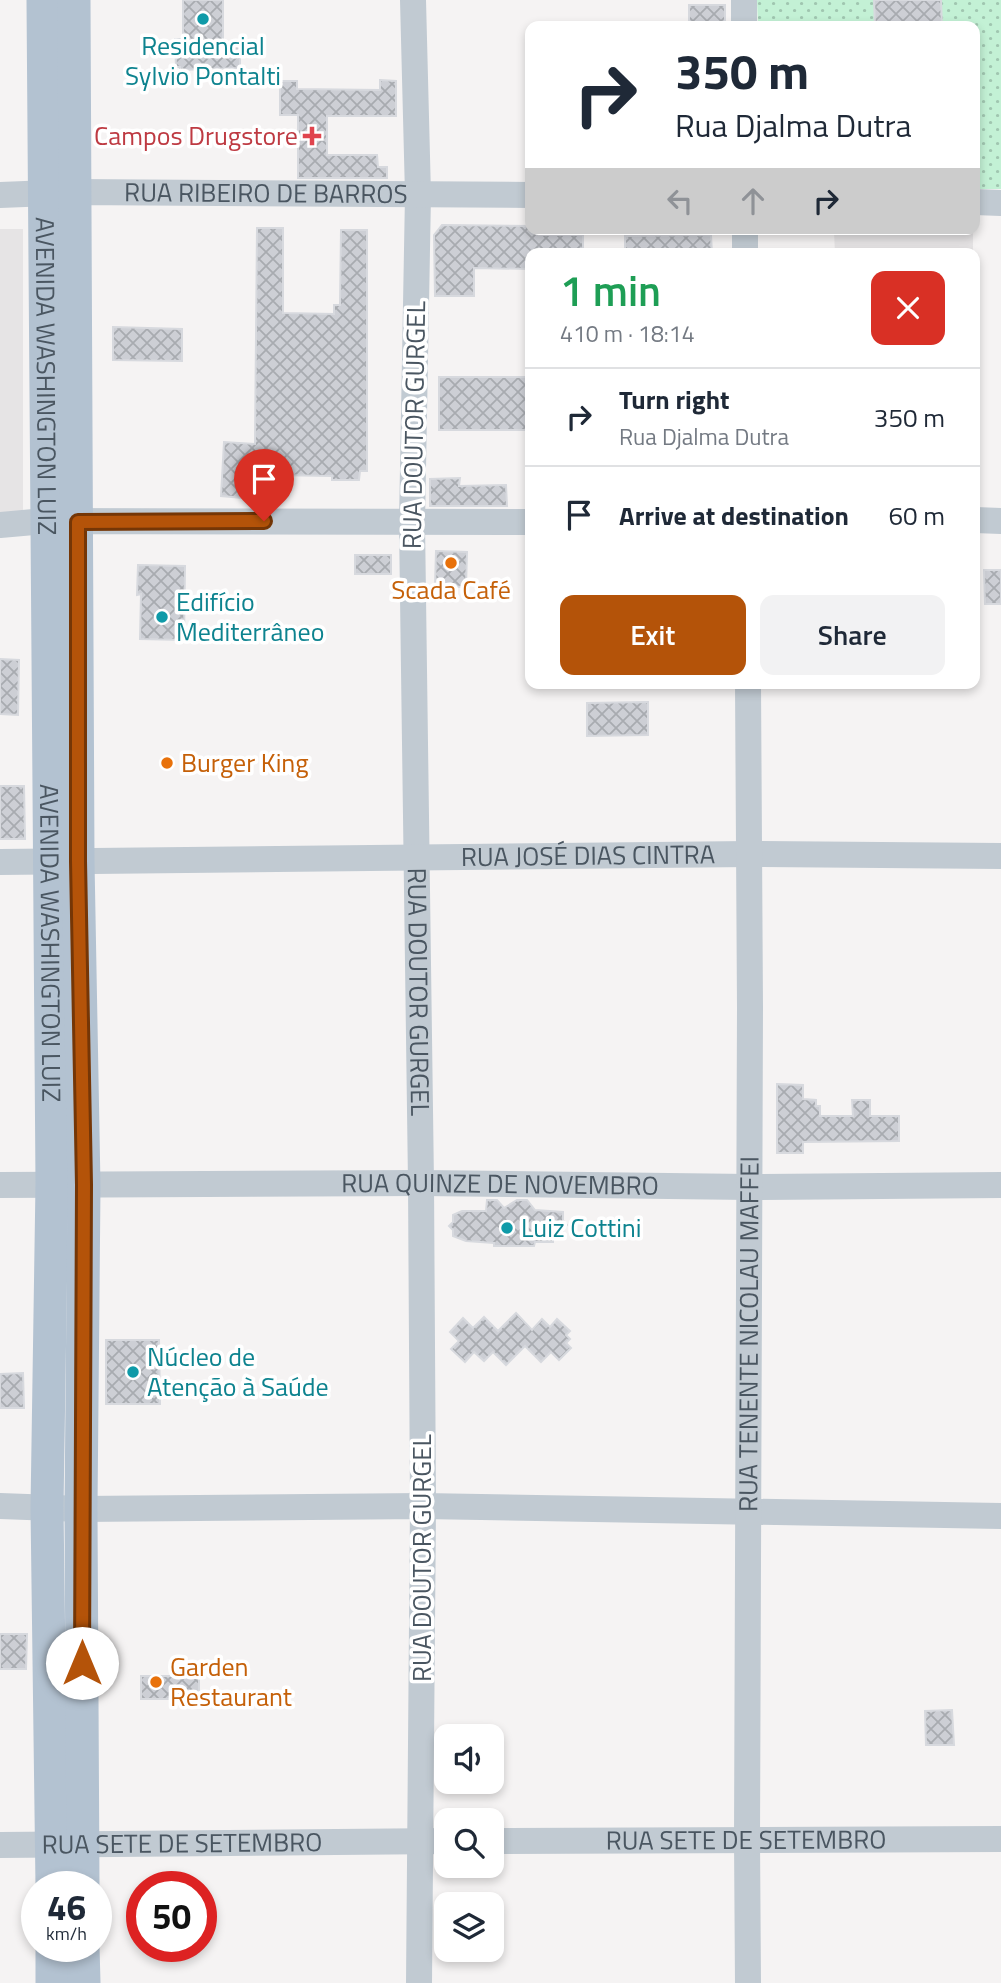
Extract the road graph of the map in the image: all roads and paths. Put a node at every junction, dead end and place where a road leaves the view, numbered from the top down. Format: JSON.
{"nodes":[{"id":1,"x":43,"y":0,"type":"edge"},
{"id":2,"x":74,"y":0,"type":"edge"},
{"id":3,"x":413,"y":0,"type":"edge"},
{"id":4,"x":744,"y":0,"type":"edge"},
{"id":5,"x":744,"y":21,"type":"edge"},
{"id":6,"x":59,"y":193,"type":"junction"},
{"id":7,"x":0,"y":195,"type":"edge"},
{"id":8,"x":418,"y":195,"type":"junction"},
{"id":9,"x":525,"y":195,"type":"edge"},
{"id":10,"x":980,"y":202,"type":"edge"},
{"id":11,"x":1001,"y":203,"type":"edge"},
{"id":12,"x":980,"y":520,"type":"edge"},
{"id":13,"x":1001,"y":521,"type":"edge"},
{"id":14,"x":61,"y":522,"type":"junction"},
{"id":15,"x":525,"y":522,"type":"edge"},
{"id":16,"x":412,"y":523,"type":"junction"},
{"id":17,"x":0,"y":525,"type":"edge"},
{"id":18,"x":748,"y":689,"type":"edge"},
{"id":19,"x":749,"y":854,"type":"junction"},
{"id":20,"x":1001,"y":856,"type":"edge"},
{"id":21,"x":417,"y":859,"type":"junction"},
{"id":22,"x":64,"y":861,"type":"junction"},
{"id":23,"x":0,"y":862,"type":"edge"},
{"id":24,"x":421,"y":1183,"type":"junction"},
{"id":25,"x":0,"y":1185,"type":"edge"},
{"id":26,"x":68,"y":1185,"type":"junction"},
{"id":27,"x":1001,"y":1185,"type":"edge"},
{"id":28,"x":749,"y":1187,"type":"junction"},
{"id":29,"x":0,"y":1506,"type":"edge"},
{"id":30,"x":423,"y":1506,"type":"junction"},
{"id":31,"x":47,"y":1508,"type":"junction"},
{"id":32,"x":81,"y":1508,"type":"junction"},
{"id":33,"x":749,"y":1513,"type":"junction"},
{"id":34,"x":1001,"y":1516,"type":"edge"},
{"id":35,"x":1001,"y":1839,"type":"edge"},
{"id":36,"x":747,"y":1840,"type":"junction"},
{"id":37,"x":420,"y":1841,"type":"junction"},
{"id":38,"x":434,"y":1841,"type":"edge"},
{"id":39,"x":504,"y":1841,"type":"edge"},
{"id":40,"x":67,"y":1844,"type":"junction"},
{"id":41,"x":0,"y":1845,"type":"edge"},
{"id":42,"x":57,"y":1871,"type":"edge"},
{"id":43,"x":77,"y":1871,"type":"edge"},
{"id":44,"x":52,"y":1962,"type":"edge"},
{"id":45,"x":83,"y":1962,"type":"edge"},
{"id":46,"x":52,"y":1983,"type":"edge"},
{"id":47,"x":83,"y":1983,"type":"edge"},
{"id":48,"x":419,"y":1983,"type":"edge"},
{"id":49,"x":748,"y":1983,"type":"edge"}],
"edges":[{"from":1,"to":6,"type":"main road","name":"AVENIDA WASHINGTON LUIZ"},
{"from":2,"to":6,"type":"main road","name":"AVENIDA WASHINGTON LUIZ"},
{"from":3,"to":8,"type":"street","name":"RUA DOUTOR GURGEL"},
{"from":4,"to":5,"type":"street"},
{"from":6,"to":7,"type":"street","name":"RUA RIBEIRO DE BARROS"},
{"from":6,"to":8,"type":"street","name":"RUA RIBEIRO DE BARROS"},
{"from":6,"to":14,"type":"main road","name":"AVENIDA WASHINGTON LUIZ"},
{"from":8,"to":9,"type":"street","name":"RUA RIBEIRO DE BARROS"},
{"from":8,"to":16,"type":"street","name":"RUA DOUTOR GURGEL"},
{"from":10,"to":11,"type":"street"},
{"from":12,"to":13,"type":"street"},
{"from":14,"to":16,"type":"street"},
{"from":14,"to":17,"type":"street"},
{"from":14,"to":22,"type":"main road","name":"AVENIDA WASHINGTON LUIZ"},
{"from":15,"to":16,"type":"street"},
{"from":16,"to":21,"type":"street","name":"RUA DOUTOR GURGEL"},
{"from":18,"to":19,"type":"street","name":"RUA TENENTE NICOLAU MAFFEI"},
{"from":19,"to":20,"type":"street","name":"RUA JOSÉ DIAS CINTRA"},
{"from":19,"to":21,"type":"street","name":"RUA JOSÉ DIAS CINTRA"},
{"from":19,"to":28,"type":"street","name":"RUA TENENTE NICOLAU MAFFEI"},
{"from":21,"to":22,"type":"street","name":"RUA JOSÉ DIAS CINTRA"},
{"from":21,"to":24,"type":"street","name":"RUA DOUTOR GURGEL"},
{"from":22,"to":23,"type":"street","name":"RUA JOSÉ DIAS CINTRA"},
{"from":22,"to":26,"type":"main road","name":"AVENIDA WASHINGTON LUIZ"},
{"from":24,"to":26,"type":"street","name":"RUA QUINZE DE NOVEMBRO"},
{"from":24,"to":28,"type":"street","name":"RUA QUINZE DE NOVEMBRO"},
{"from":24,"to":30,"type":"street","name":"RUA DOUTOR GURGEL"},
{"from":25,"to":26,"type":"street","name":"RUA QUINZE DE NOVEMBRO"},
{"from":26,"to":31,"type":"main road","name":"AVENIDA WASHINGTON LUIZ"},
{"from":26,"to":32,"type":"main road","name":"AVENIDA WASHINGTON LUIZ"},
{"from":27,"to":28,"type":"street","name":"RUA QUINZE DE NOVEMBRO"},
{"from":28,"to":33,"type":"street","name":"RUA TENENTE NICOLAU MAFFEI"},
{"from":29,"to":31,"type":"street"},
{"from":30,"to":32,"type":"street"},
{"from":30,"to":33,"type":"street"},
{"from":30,"to":37,"type":"street","name":"RUA DOUTOR GURGEL"},
{"from":31,"to":32,"type":"street"},
{"from":31,"to":40,"type":"main road","name":"AVENIDA WASHINGTON LUIZ"},
{"from":32,"to":40,"type":"main road","name":"AVENIDA WASHINGTON LUIZ"},
{"from":33,"to":34,"type":"street"},
{"from":33,"to":36,"type":"street","name":"RUA TENENTE NICOLAU MAFFEI"},
{"from":35,"to":36,"type":"street","name":"RUA SETE DE SETEMBRO"},
{"from":36,"to":39,"type":"street","name":"RUA SETE DE SETEMBRO"},
{"from":36,"to":49,"type":"street","name":"RUA TENENTE NICOLAU MAFFEI"},
{"from":37,"to":38,"type":"street","name":"RUA SETE DE SETEMBRO"},
{"from":37,"to":40,"type":"street","name":"RUA SETE DE SETEMBRO"},
{"from":37,"to":48,"type":"street","name":"RUA DOUTOR GURGEL"},
{"from":40,"to":41,"type":"street","name":"RUA SETE DE SETEMBRO"},
{"from":40,"to":42,"type":"main road","name":"AVENIDA WASHINGTON LUIZ"},
{"from":40,"to":43,"type":"main road","name":"AVENIDA WASHINGTON LUIZ"},
{"from":44,"to":46,"type":"main road"},
{"from":45,"to":47,"type":"main road"}]}
